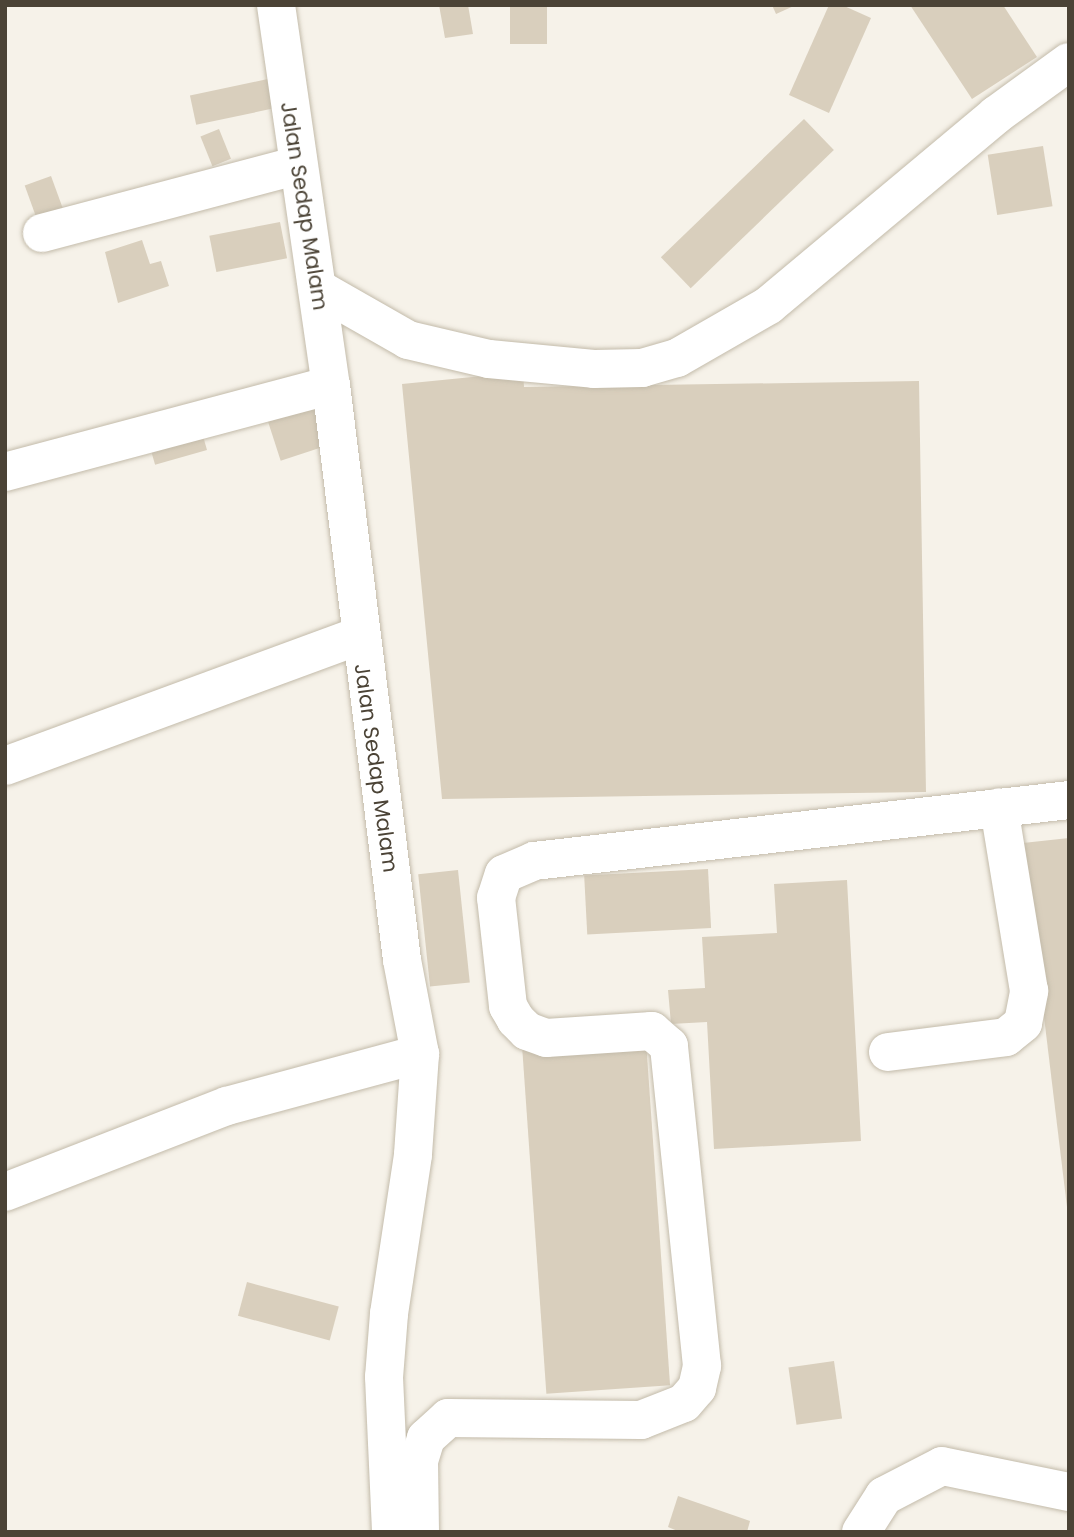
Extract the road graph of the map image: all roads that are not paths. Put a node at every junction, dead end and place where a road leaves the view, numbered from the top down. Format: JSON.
{"nodes":[{"id":1,"x":275,"y":5,"type":"edge"},
{"id":2,"x":1069,"y":62,"type":"edge"},
{"id":3,"x":296,"y":166,"type":"junction"},
{"id":4,"x":42,"y":233,"type":"dead end"},
{"id":5,"x":317,"y":288,"type":"junction"},
{"id":6,"x":331,"y":385,"type":"junction"},
{"id":7,"x":5,"y":472,"type":"edge"},
{"id":8,"x":359,"y":636,"type":"junction"},
{"id":9,"x":5,"y":766,"type":"edge"},
{"id":10,"x":1069,"y":800,"type":"edge"},
{"id":11,"x":999,"y":807,"type":"junction"},
{"id":12,"x":888,"y":1052,"type":"dead end"},
{"id":13,"x":420,"y":1054,"type":"junction"},
{"id":14,"x":5,"y":1192,"type":"edge"},
{"id":15,"x":1069,"y":1492,"type":"edge"},
{"id":16,"x":391,"y":1532,"type":"edge"},
{"id":17,"x":420,"y":1532,"type":"edge"},
{"id":18,"x":861,"y":1532,"type":"edge"}],
"edges":[{"from":1,"to":3,"type":"street","name":"Jalan Sedap Malam"},
{"from":2,"to":5,"type":"street"},
{"from":3,"to":4,"type":"street"},
{"from":3,"to":5,"type":"street","name":"Jalan Sedap Malam"},
{"from":5,"to":6,"type":"street","name":"Jalan Sedap Malam"},
{"from":6,"to":7,"type":"street"},
{"from":6,"to":8,"type":"street","name":"Jalan Sedap Malam"},
{"from":8,"to":9,"type":"street"},
{"from":8,"to":13,"type":"street","name":"Jalan Sedap Malam"},
{"from":10,"to":11,"type":"street"},
{"from":11,"to":12,"type":"street"},
{"from":11,"to":17,"type":"street"},
{"from":13,"to":14,"type":"street"},
{"from":13,"to":16,"type":"street","name":"Jalan Sedap Malam"},
{"from":15,"to":18,"type":"street"}]}
